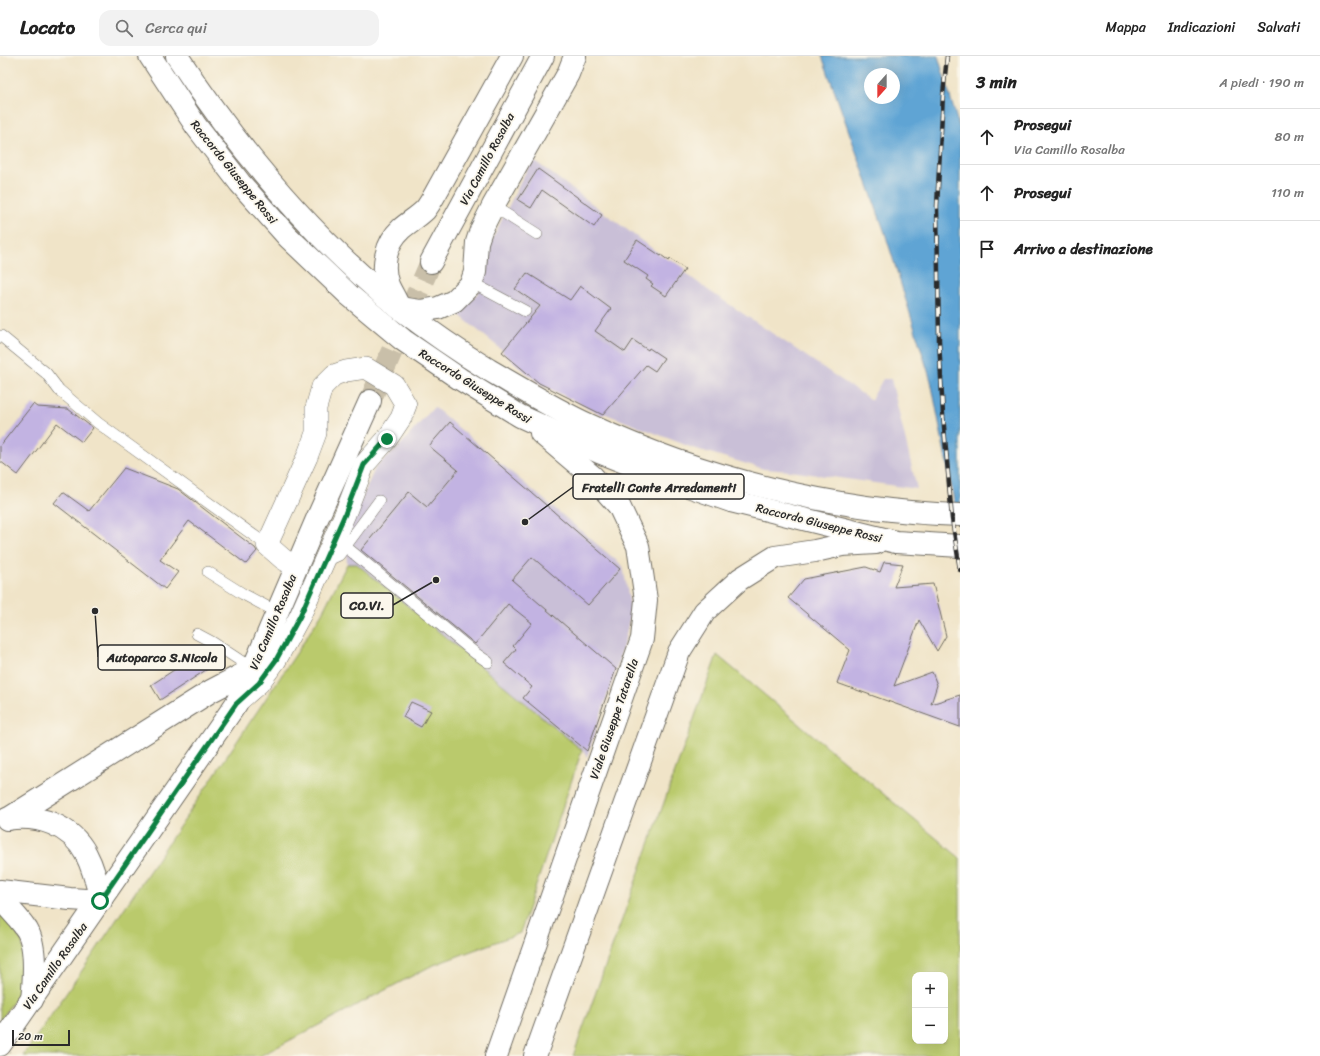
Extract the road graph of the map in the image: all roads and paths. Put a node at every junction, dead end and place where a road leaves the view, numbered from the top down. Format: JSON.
{"nodes":[{"id":1,"x":150,"y":56,"type":"edge"},
{"id":2,"x":177,"y":56,"type":"edge"},
{"id":3,"x":512,"y":56,"type":"edge"},
{"id":4,"x":543,"y":56,"type":"edge"},
{"id":5,"x":575,"y":56,"type":"edge"},
{"id":6,"x":493,"y":206,"type":"junction"},
{"id":7,"x":537,"y":234,"type":"dead end"},
{"id":8,"x":432,"y":262,"type":"tunnel mouth"},
{"id":9,"x":471,"y":284,"type":"junction"},
{"id":10,"x":400,"y":308,"type":"junction"},
{"id":11,"x":525,"y":311,"type":"dead end"},
{"id":12,"x":1,"y":336,"type":"dead end"},
{"id":13,"x":370,"y":401,"type":"tunnel mouth"},
{"id":14,"x":520,"y":416,"type":"junction"},
{"id":15,"x":379,"y":501,"type":"dead end"},
{"id":16,"x":960,"y":515,"type":"edge"},
{"id":17,"x":896,"y":542,"type":"junction"},
{"id":18,"x":267,"y":545,"type":"junction"},
{"id":19,"x":960,"y":546,"type":"edge"},
{"id":20,"x":346,"y":547,"type":"junction"},
{"id":21,"x":323,"y":562,"type":"junction"},
{"id":22,"x":296,"y":567,"type":"junction"},
{"id":23,"x":208,"y":572,"type":"dead end"},
{"id":24,"x":277,"y":612,"type":"junction"},
{"id":25,"x":197,"y":634,"type":"dead end"},
{"id":26,"x":488,"y":662,"type":"dead end"},
{"id":27,"x":252,"y":669,"type":"junction"},
{"id":28,"x":236,"y":704,"type":"junction"},
{"id":29,"x":4,"y":822,"type":"edge"},
{"id":30,"x":0,"y":891,"type":"edge"},
{"id":31,"x":0,"y":899,"type":"edge"},
{"id":32,"x":100,"y":901,"type":"junction"},
{"id":33,"x":32,"y":1000,"type":"junction"},
{"id":34,"x":0,"y":1045,"type":"edge"},
{"id":35,"x":496,"y":1056,"type":"edge"},
{"id":36,"x":535,"y":1056,"type":"edge"}],
"edges":[{"from":1,"to":14,"type":"main road","name":"Raccordo Giuseppe Rossi"},
{"from":2,"to":10,"type":"main road"},
{"from":3,"to":10,"type":"main road"},
{"from":4,"to":8,"type":"main road","name":"Via Camillo Rosalba"},
{"from":5,"to":6,"type":"main road"},
{"from":6,"to":7,"type":"lane"},
{"from":6,"to":9,"type":"main road"},
{"from":9,"to":10,"type":"main road"},
{"from":9,"to":11,"type":"lane"},
{"from":10,"to":16,"type":"main road"},
{"from":12,"to":18,"type":"lane"},
{"from":13,"to":22,"type":"main road","name":"Via Camillo Rosalba"},
{"from":14,"to":17,"type":"main road","name":"Raccordo Giuseppe Rossi"},
{"from":14,"to":35,"type":"main road","name":"Viale Giuseppe Tatarella"},
{"from":15,"to":20,"type":"lane"},
{"from":17,"to":19,"type":"main road","name":"Raccordo Giuseppe Rossi"},
{"from":17,"to":36,"type":"main road"},
{"from":18,"to":21,"type":"street"},
{"from":18,"to":22,"type":"street"},
{"from":20,"to":21,"type":"lane"},
{"from":20,"to":26,"type":"lane"},
{"from":21,"to":28,"type":"street"},
{"from":22,"to":24,"type":"main road","name":"Via Camillo Rosalba"},
{"from":23,"to":24,"type":"lane"},
{"from":24,"to":27,"type":"main road","name":"Via Camillo Rosalba"},
{"from":25,"to":27,"type":"lane"},
{"from":27,"to":28,"type":"main road","name":"Via Camillo Rosalba"},
{"from":27,"to":29,"type":"main road"},
{"from":28,"to":32,"type":"main road","name":"Via Camillo Rosalba"},
{"from":29,"to":32,"type":"main road"},
{"from":30,"to":32,"type":"main road"},
{"from":31,"to":33,"type":"main road"},
{"from":32,"to":33,"type":"main road","name":"Via Camillo Rosalba"},
{"from":33,"to":34,"type":"main road","name":"Via Camillo Rosalba"}]}
